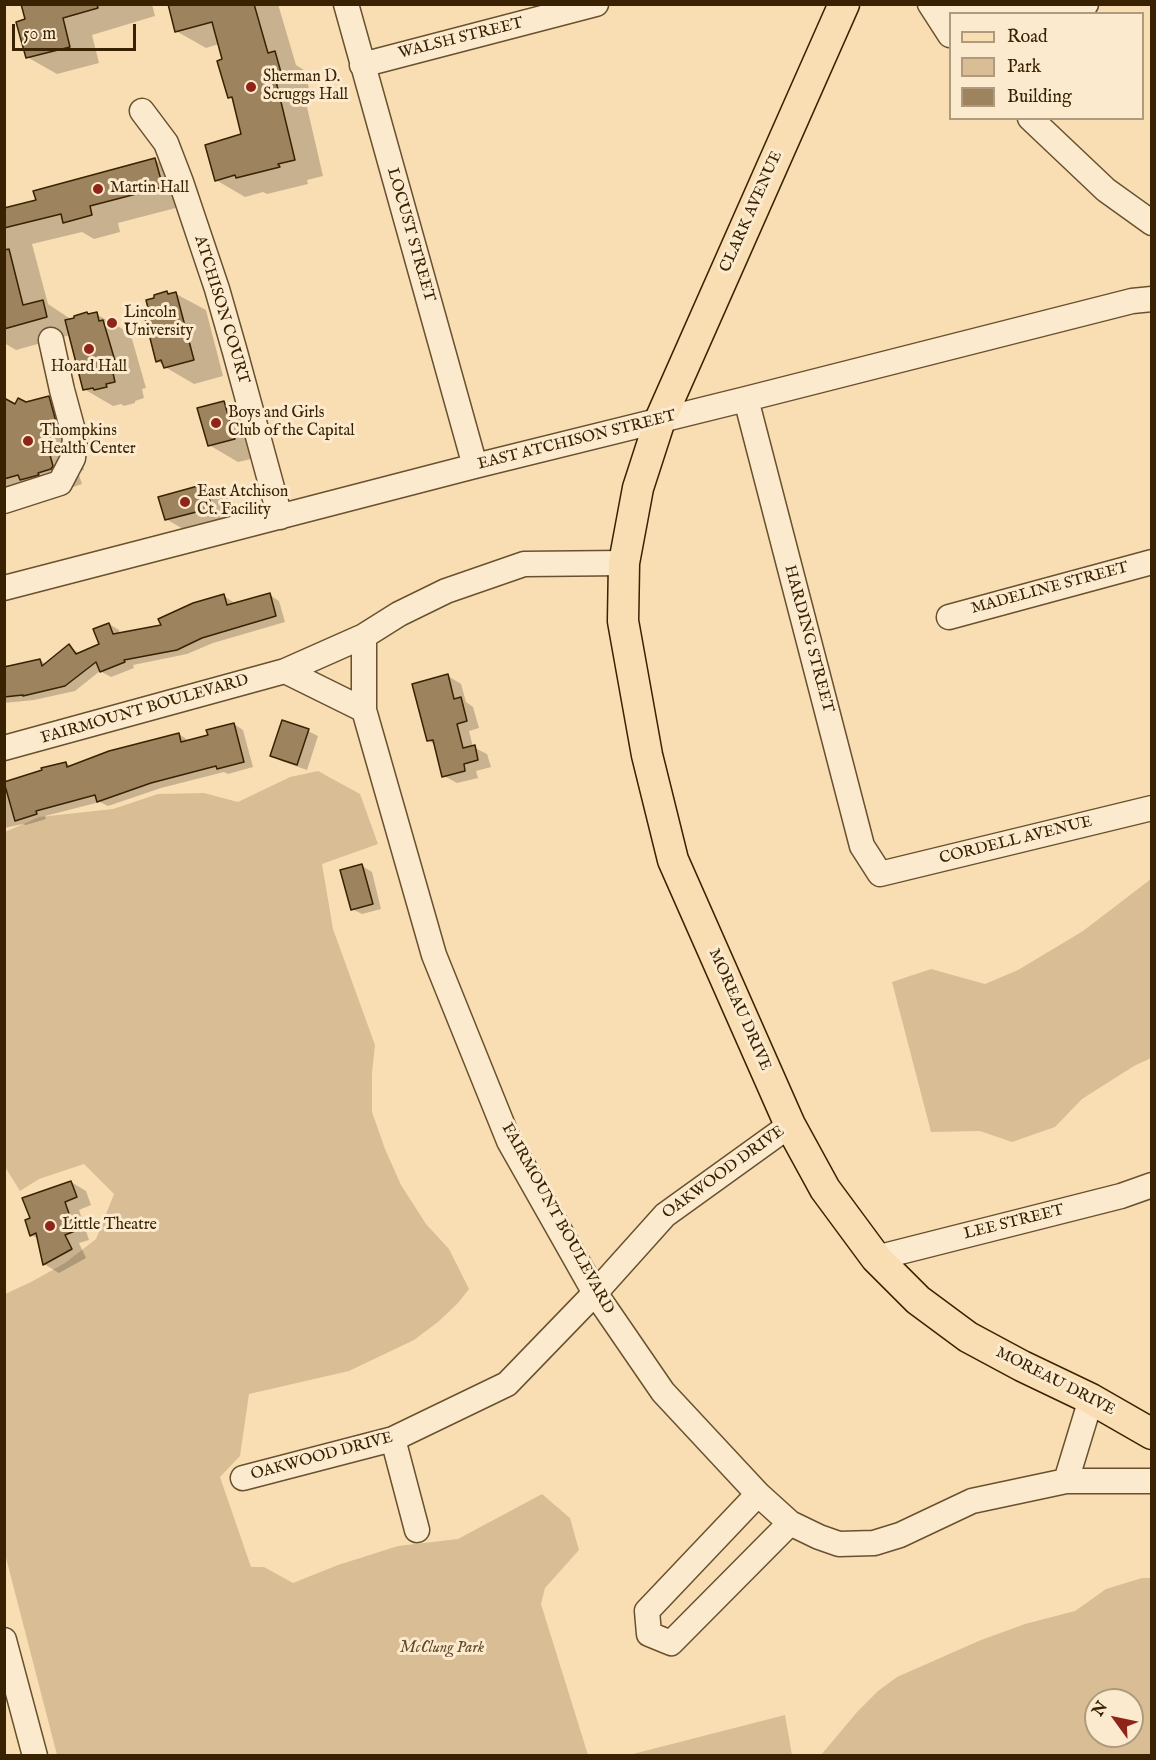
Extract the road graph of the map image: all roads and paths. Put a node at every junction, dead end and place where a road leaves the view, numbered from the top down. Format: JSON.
{"nodes":[{"id":1,"x":346,"y":4,"type":"edge"},
{"id":2,"x":596,"y":4,"type":"edge"},
{"id":3,"x":844,"y":4,"type":"edge"},
{"id":4,"x":930,"y":4,"type":"edge"},
{"id":5,"x":950,"y":4,"type":"edge"},
{"id":6,"x":1086,"y":4,"type":"edge"},
{"id":7,"x":949,"y":32,"type":"edge"},
{"id":8,"x":362,"y":65,"type":"junction"},
{"id":9,"x":142,"y":111,"type":"dead end"},
{"id":10,"x":1032,"y":120,"type":"edge"},
{"id":11,"x":1152,"y":224,"type":"edge"},
{"id":12,"x":1152,"y":299,"type":"edge"},
{"id":13,"x":51,"y":340,"type":"dead end"},
{"id":14,"x":746,"y":399,"type":"junction"},
{"id":15,"x":660,"y":420,"type":"junction"},
{"id":16,"x":475,"y":466,"type":"junction"},
{"id":17,"x":4,"y":501,"type":"edge"},
{"id":18,"x":280,"y":517,"type":"junction"},
{"id":19,"x":1152,"y":562,"type":"edge"},
{"id":20,"x":624,"y":563,"type":"junction"},
{"id":21,"x":4,"y":588,"type":"edge"},
{"id":22,"x":949,"y":617,"type":"dead end"},
{"id":23,"x":364,"y":636,"type":"junction"},
{"id":24,"x":285,"y":671,"type":"junction"},
{"id":25,"x":364,"y":710,"type":"junction"},
{"id":26,"x":4,"y":748,"type":"edge"},
{"id":27,"x":1152,"y":808,"type":"edge"},
{"id":28,"x":880,"y":874,"type":"joint"},
{"id":29,"x":790,"y":1125,"type":"junction"},
{"id":30,"x":1152,"y":1185,"type":"edge"},
{"id":31,"x":876,"y":1258,"type":"junction"},
{"id":32,"x":595,"y":1293,"type":"junction"},
{"id":33,"x":1091,"y":1399,"type":"junction"},
{"id":34,"x":1152,"y":1434,"type":"edge"},
{"id":35,"x":393,"y":1439,"type":"junction"},
{"id":36,"x":243,"y":1478,"type":"dead end"},
{"id":37,"x":1152,"y":1480,"type":"edge"},
{"id":38,"x":1066,"y":1481,"type":"junction"},
{"id":39,"x":758,"y":1494,"type":"junction"},
{"id":40,"x":790,"y":1523,"type":"junction"},
{"id":41,"x":417,"y":1530,"type":"dead end"},
{"id":42,"x":4,"y":1640,"type":"edge"},
{"id":43,"x":35,"y":1755,"type":"edge"}],
"edges":[{"from":1,"to":8,"type":"street","name":"LOCUST STREET"},
{"from":2,"to":8,"type":"street","name":"WALSH STREET"},
{"from":3,"to":15,"type":"main road","name":"CLARK AVENUE"},
{"from":4,"to":7,"type":"street"},
{"from":5,"to":6,"type":"street"},
{"from":8,"to":16,"type":"street","name":"LOCUST STREET"},
{"from":9,"to":18,"type":"street","name":"ATCHISON COURT"},
{"from":10,"to":11,"type":"street"},
{"from":12,"to":14,"type":"street","name":"EAST ATCHISON STREET"},
{"from":13,"to":17,"type":"street"},
{"from":14,"to":15,"type":"street","name":"EAST ATCHISON STREET"},
{"from":14,"to":28,"type":"street","name":"HARDING STREET"},
{"from":15,"to":16,"type":"street","name":"EAST ATCHISON STREET"},
{"from":15,"to":20,"type":"main road","name":"MOREAU DRIVE"},
{"from":16,"to":18,"type":"street","name":"EAST ATCHISON STREET"},
{"from":18,"to":21,"type":"street","name":"EAST ATCHISON STREET"},
{"from":19,"to":22,"type":"street","name":"MADELINE STREET"},
{"from":20,"to":23,"type":"street"},
{"from":20,"to":29,"type":"main road","name":"MOREAU DRIVE"},
{"from":23,"to":24,"type":"street","name":"FAIRMOUNT BOULEVARD"},
{"from":23,"to":25,"type":"street","name":"FAIRMOUNT BOULEVARD"},
{"from":24,"to":25,"type":"street"},
{"from":24,"to":26,"type":"street","name":"FAIRMOUNT BOULEVARD"},
{"from":25,"to":32,"type":"street","name":"FAIRMOUNT BOULEVARD"},
{"from":27,"to":28,"type":"street","name":"CORDELL AVENUE"},
{"from":29,"to":31,"type":"main road","name":"MOREAU DRIVE"},
{"from":29,"to":32,"type":"street","name":"OAKWOOD DRIVE"},
{"from":30,"to":31,"type":"street","name":"LEE STREET"},
{"from":31,"to":33,"type":"main road","name":"MOREAU DRIVE"},
{"from":32,"to":35,"type":"street","name":"OAKWOOD DRIVE"},
{"from":32,"to":39,"type":"street","name":"FAIRMOUNT BOULEVARD"},
{"from":33,"to":34,"type":"main road","name":"MOREAU DRIVE"},
{"from":33,"to":38,"type":"street"},
{"from":35,"to":36,"type":"street","name":"OAKWOOD DRIVE"},
{"from":35,"to":41,"type":"street"},
{"from":37,"to":38,"type":"street","name":"FAIRMOUNT BOULEVARD"},
{"from":38,"to":40,"type":"street","name":"FAIRMOUNT BOULEVARD"},
{"from":39,"to":40,"type":"street","name":"FAIRMOUNT BOULEVARD"},
{"from":39,"to":40,"type":"street"},
{"from":42,"to":43,"type":"street"}]}
